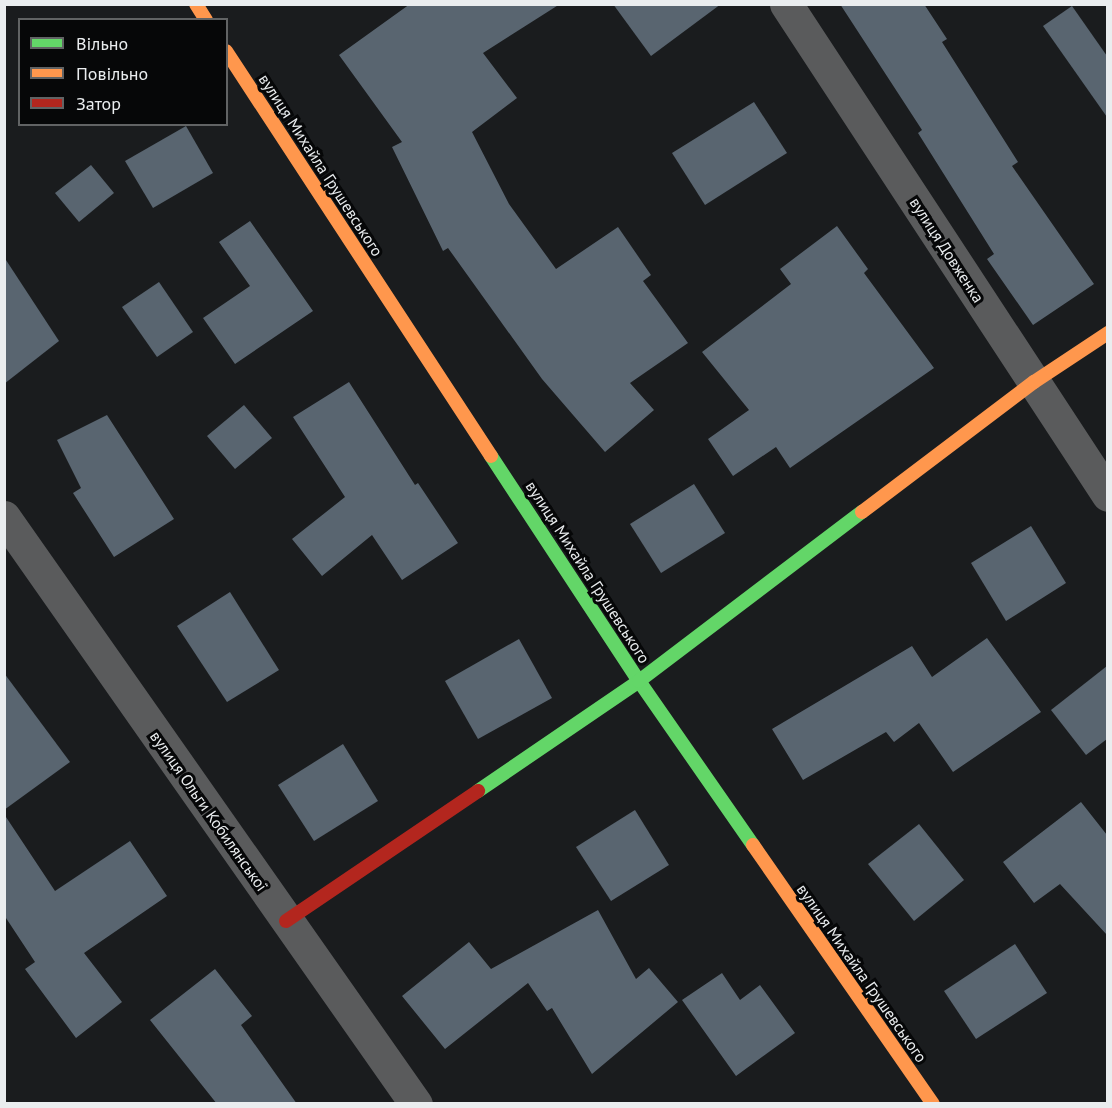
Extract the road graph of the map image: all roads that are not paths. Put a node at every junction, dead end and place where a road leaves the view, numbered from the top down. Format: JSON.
{"nodes":[{"id":1,"x":196,"y":4,"type":"edge"},
{"id":2,"x":786,"y":4,"type":"edge"},
{"id":3,"x":205,"y":18,"type":"edge"},
{"id":4,"x":228,"y":54,"type":"edge"},
{"id":5,"x":1107,"y":333,"type":"edge"},
{"id":6,"x":1034,"y":382,"type":"junction"},
{"id":7,"x":1107,"y":495,"type":"edge"},
{"id":8,"x":4,"y":517,"type":"edge"},
{"id":9,"x":639,"y":681,"type":"junction"},
{"id":10,"x":286,"y":921,"type":"junction"},
{"id":11,"x":416,"y":1104,"type":"edge"},
{"id":12,"x":933,"y":1104,"type":"edge"}],
"edges":[{"from":1,"to":3,"type":"street"},
{"from":2,"to":6,"type":"street","name":"вулиця Довженка"},
{"from":4,"to":9,"type":"street","name":"вулиця Михайла Грушевського"},
{"from":5,"to":6,"type":"street"},
{"from":6,"to":7,"type":"street","name":"вулиця Довженка"},
{"from":6,"to":9,"type":"street"},
{"from":8,"to":10,"type":"street","name":"вулиця Ольги Кобилянської"},
{"from":9,"to":10,"type":"street"},
{"from":9,"to":12,"type":"street","name":"вулиця Михайла Грушевського"},
{"from":10,"to":11,"type":"street","name":"вулиця Ольги Кобилянської"}]}
